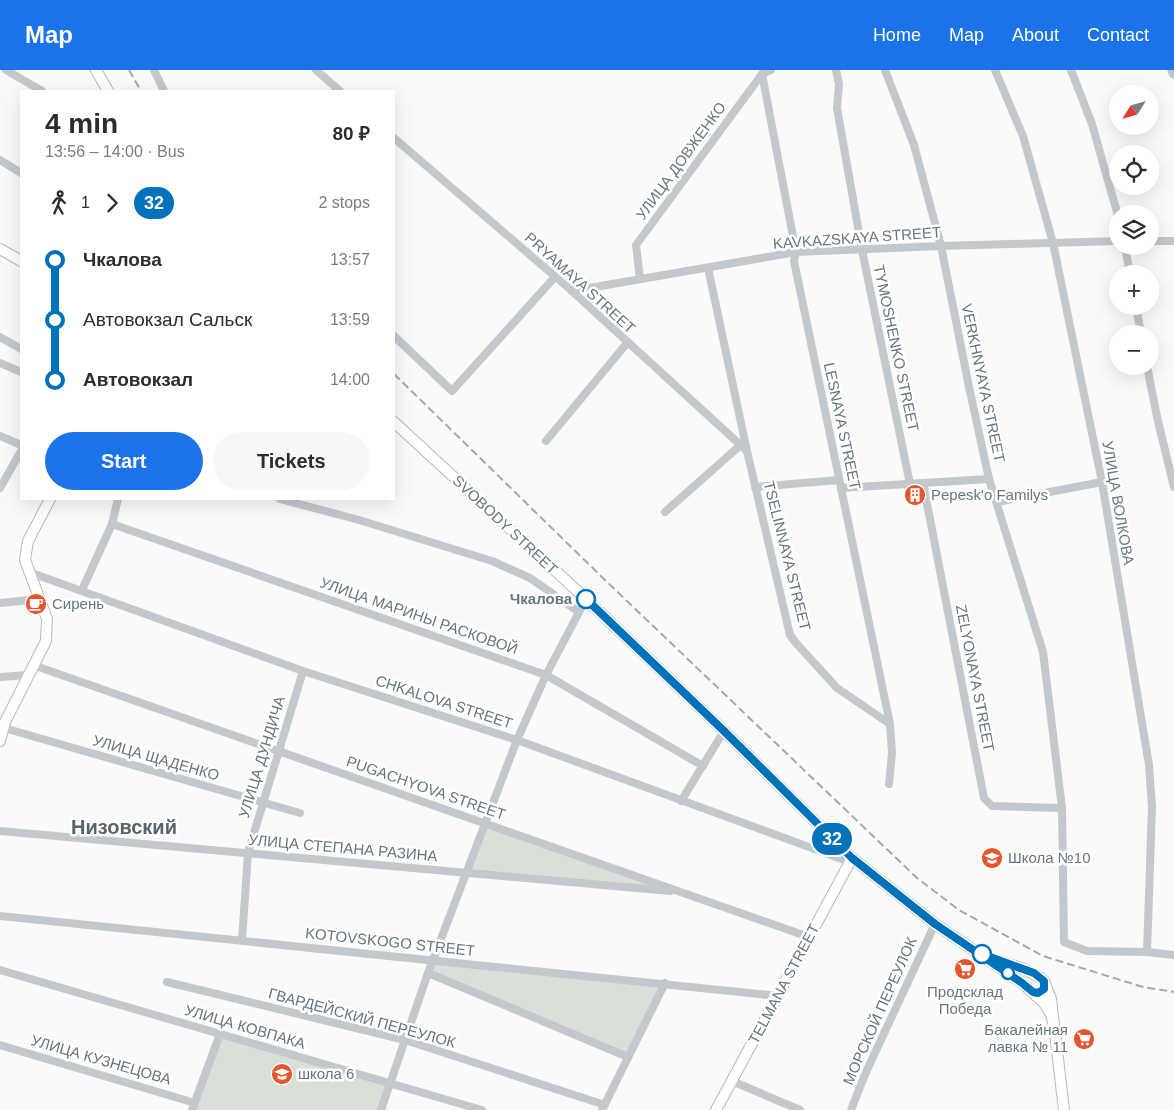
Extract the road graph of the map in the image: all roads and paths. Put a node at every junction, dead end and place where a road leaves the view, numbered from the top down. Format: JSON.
{"nodes":[{"id":1,"x":6,"y":70,"type":"edge"},
{"id":2,"x":96,"y":70,"type":"edge"},
{"id":3,"x":154,"y":70,"type":"edge"},
{"id":4,"x":316,"y":70,"type":"edge"},
{"id":5,"x":771,"y":70,"type":"edge"},
{"id":6,"x":836,"y":70,"type":"edge"},
{"id":7,"x":885,"y":70,"type":"edge"},
{"id":8,"x":995,"y":70,"type":"edge"},
{"id":9,"x":1071,"y":70,"type":"edge"},
{"id":10,"x":762,"y":74,"type":"junction"},
{"id":11,"x":40,"y":90,"type":"edge"},
{"id":12,"x":107,"y":90,"type":"edge"},
{"id":13,"x":164,"y":90,"type":"edge"},
{"id":14,"x":339,"y":90,"type":"edge"},
{"id":15,"x":395,"y":139,"type":"edge"},
{"id":16,"x":0,"y":160,"type":"edge"},
{"id":17,"x":20,"y":172,"type":"edge"},
{"id":18,"x":1115,"y":205,"type":"edge"},
{"id":19,"x":1109,"y":241,"type":"edge"},
{"id":20,"x":1159,"y":241,"type":"edge"},
{"id":21,"x":1174,"y":241,"type":"edge"},
{"id":22,"x":1053,"y":243,"type":"junction"},
{"id":23,"x":941,"y":246,"type":"junction"},
{"id":24,"x":0,"y":249,"type":"edge"},
{"id":25,"x":862,"y":250,"type":"junction"},
{"id":26,"x":796,"y":252,"type":"junction"},
{"id":27,"x":20,"y":260,"type":"edge"},
{"id":28,"x":708,"y":268,"type":"junction"},
{"id":29,"x":554,"y":278,"type":"junction"},
{"id":30,"x":640,"y":279,"type":"junction"},
{"id":31,"x":572,"y":291,"type":"junction"},
{"id":32,"x":0,"y":337,"type":"edge"},
{"id":33,"x":395,"y":337,"type":"edge"},
{"id":34,"x":627,"y":343,"type":"junction"},
{"id":35,"x":20,"y":348,"type":"edge"},
{"id":36,"x":0,"y":363,"type":"edge"},
{"id":37,"x":20,"y":372,"type":"edge"},
{"id":38,"x":1149,"y":375,"type":"edge"},
{"id":39,"x":395,"y":423,"type":"edge"},
{"id":40,"x":0,"y":436,"type":"edge"},
{"id":41,"x":546,"y":441,"type":"dead end"},
{"id":42,"x":20,"y":445,"type":"edge"},
{"id":43,"x":744,"y":446,"type":"junction"},
{"id":44,"x":20,"y":453,"type":"edge"},
{"id":45,"x":990,"y":479,"type":"junction"},
{"id":46,"x":1102,"y":482,"type":"junction"},
{"id":47,"x":922,"y":483,"type":"junction"},
{"id":48,"x":840,"y":484,"type":"junction"},
{"id":49,"x":910,"y":484,"type":"junction"},
{"id":50,"x":755,"y":487,"type":"junction"},
{"id":51,"x":1174,"y":487,"type":"edge"},
{"id":52,"x":0,"y":488,"type":"edge"},
{"id":53,"x":49,"y":500,"type":"edge"},
{"id":54,"x":118,"y":500,"type":"edge"},
{"id":55,"x":284,"y":500,"type":"edge"},
{"id":56,"x":997,"y":502,"type":"junction"},
{"id":57,"x":666,"y":512,"type":"dead end"},
{"id":58,"x":112,"y":524,"type":"junction"},
{"id":59,"x":29,"y":572,"type":"junction"},
{"id":60,"x":82,"y":590,"type":"junction"},
{"id":61,"x":40,"y":599,"type":"junction"},
{"id":62,"x":586,"y":599,"type":"junction"},
{"id":63,"x":0,"y":602,"type":"edge"},
{"id":64,"x":579,"y":612,"type":"junction"},
{"id":65,"x":34,"y":665,"type":"junction"},
{"id":66,"x":302,"y":671,"type":"junction"},
{"id":67,"x":28,"y":675,"type":"junction"},
{"id":68,"x":546,"y":675,"type":"junction"},
{"id":69,"x":0,"y":677,"type":"edge"},
{"id":70,"x":3,"y":724,"type":"edge"},
{"id":71,"x":890,"y":724,"type":"junction"},
{"id":72,"x":724,"y":731,"type":"junction"},
{"id":73,"x":0,"y":740,"type":"edge"},
{"id":74,"x":517,"y":740,"type":"junction"},
{"id":75,"x":278,"y":750,"type":"junction"},
{"id":76,"x":703,"y":766,"type":"junction"},
{"id":77,"x":889,"y":784,"type":"dead end"},
{"id":78,"x":681,"y":800,"type":"junction"},
{"id":79,"x":262,"y":803,"type":"junction"},
{"id":80,"x":1062,"y":808,"type":"junction"},
{"id":81,"x":300,"y":813,"type":"dead end"},
{"id":82,"x":486,"y":823,"type":"junction"},
{"id":83,"x":0,"y":831,"type":"edge"},
{"id":84,"x":248,"y":853,"type":"junction"},
{"id":85,"x":851,"y":860,"type":"junction"},
{"id":86,"x":467,"y":873,"type":"junction"},
{"id":87,"x":683,"y":892,"type":"junction"},
{"id":88,"x":0,"y":916,"type":"edge"},
{"id":89,"x":935,"y":924,"type":"junction"},
{"id":90,"x":809,"y":937,"type":"junction"},
{"id":91,"x":242,"y":940,"type":"junction"},
{"id":92,"x":972,"y":949,"type":"junction"},
{"id":93,"x":1147,"y":952,"type":"junction"},
{"id":94,"x":1174,"y":955,"type":"edge"},
{"id":95,"x":434,"y":960,"type":"junction"},
{"id":96,"x":0,"y":970,"type":"edge"},
{"id":97,"x":428,"y":973,"type":"junction"},
{"id":98,"x":1043,"y":979,"type":"junction"},
{"id":99,"x":168,"y":982,"type":"dead end"},
{"id":100,"x":664,"y":983,"type":"junction"},
{"id":101,"x":1033,"y":992,"type":"junction"},
{"id":102,"x":778,"y":996,"type":"junction"},
{"id":103,"x":1054,"y":1026,"type":"junction"},
{"id":104,"x":220,"y":1034,"type":"junction"},
{"id":105,"x":405,"y":1040,"type":"junction"},
{"id":106,"x":0,"y":1045,"type":"edge"},
{"id":107,"x":628,"y":1057,"type":"junction"},
{"id":108,"x":732,"y":1080,"type":"junction"},
{"id":109,"x":390,"y":1083,"type":"junction"},
{"id":110,"x":194,"y":1106,"type":"edge"},
{"id":111,"x":604,"y":1107,"type":"edge"},
{"id":112,"x":381,"y":1110,"type":"edge"},
{"id":113,"x":482,"y":1110,"type":"edge"},
{"id":114,"x":716,"y":1110,"type":"edge"},
{"id":115,"x":800,"y":1110,"type":"edge"},
{"id":116,"x":851,"y":1110,"type":"edge"},
{"id":117,"x":1064,"y":1110,"type":"edge"}],
"edges":[{"from":1,"to":11,"type":"street"},
{"from":2,"to":12,"type":"main road"},
{"from":3,"to":13,"type":"street"},
{"from":4,"to":14,"type":"street"},
{"from":5,"to":10,"type":"street","name":"УЛИЦА ДОВЖЕНКО"},
{"from":6,"to":25,"type":"street","name":"TYMOSHENKO STREET"},
{"from":7,"to":23,"type":"street","name":"VERKHNYAYA STREET"},
{"from":8,"to":22,"type":"street","name":"УЛИЦА ВОЛКОВА"},
{"from":9,"to":18,"type":"street"},
{"from":10,"to":26,"type":"street","name":"LESNAYA STREET"},
{"from":10,"to":30,"type":"street","name":"УЛИЦА ДОВЖЕНКО"},
{"from":15,"to":29,"type":"street","name":"PRYAMAYA STREET"},
{"from":16,"to":17,"type":"street"},
{"from":19,"to":22,"type":"street","name":"KAVKAZSKAYA STREET"},
{"from":20,"to":21,"type":"street"},
{"from":22,"to":23,"type":"street","name":"KAVKAZSKAYA STREET"},
{"from":22,"to":46,"type":"street","name":"УЛИЦА ВОЛКОВА"},
{"from":23,"to":25,"type":"street","name":"KAVKAZSKAYA STREET"},
{"from":23,"to":45,"type":"street","name":"VERKHNYAYA STREET"},
{"from":24,"to":27,"type":"main road"},
{"from":25,"to":26,"type":"street","name":"KAVKAZSKAYA STREET"},
{"from":25,"to":49,"type":"street","name":"TYMOSHENKO STREET"},
{"from":26,"to":28,"type":"street","name":"KAVKAZSKAYA STREET"},
{"from":26,"to":48,"type":"street","name":"LESNAYA STREET"},
{"from":28,"to":30,"type":"street","name":"KAVKAZSKAYA STREET"},
{"from":28,"to":43,"type":"street","name":"TSELINNAYA STREET"},
{"from":29,"to":31,"type":"street","name":"PRYAMAYA STREET"},
{"from":29,"to":33,"type":"street"},
{"from":30,"to":31,"type":"street","name":"KAVKAZSKAYA STREET"},
{"from":31,"to":34,"type":"street","name":"PRYAMAYA STREET"},
{"from":32,"to":35,"type":"street"},
{"from":34,"to":41,"type":"street"},
{"from":34,"to":43,"type":"street","name":"PRYAMAYA STREET"},
{"from":36,"to":37,"type":"street"},
{"from":38,"to":51,"type":"street"},
{"from":39,"to":62,"type":"main road","name":"SVOBODY STREET"},
{"from":40,"to":42,"type":"street"},
{"from":43,"to":50,"type":"street","name":"TSELINNAYA STREET"},
{"from":43,"to":57,"type":"street"},
{"from":44,"to":52,"type":"street"},
{"from":45,"to":47,"type":"street"},
{"from":45,"to":56,"type":"street","name":"VERKHNYAYA STREET"},
{"from":46,"to":56,"type":"street"},
{"from":46,"to":93,"type":"street","name":"УЛИЦА ВОЛКОВА"},
{"from":47,"to":49,"type":"street"},
{"from":47,"to":80,"type":"street","name":"ZELYONAYA STREET"},
{"from":48,"to":49,"type":"street"},
{"from":48,"to":50,"type":"street"},
{"from":48,"to":71,"type":"street","name":"LESNAYA STREET"},
{"from":50,"to":71,"type":"street","name":"TSELINNAYA STREET"},
{"from":53,"to":59,"type":"main road"},
{"from":54,"to":58,"type":"street"},
{"from":55,"to":64,"type":"street"},
{"from":56,"to":80,"type":"street","name":"VERKHNYAYA STREET"},
{"from":58,"to":60,"type":"street"},
{"from":58,"to":68,"type":"street","name":"УЛИЦА МАРИНЫ РАСКОВОЙ"},
{"from":59,"to":60,"type":"street","name":"CHKALOVA STREET"},
{"from":59,"to":61,"type":"main road"},
{"from":60,"to":66,"type":"street","name":"CHKALOVA STREET"},
{"from":61,"to":63,"type":"street"},
{"from":61,"to":65,"type":"main road"},
{"from":62,"to":64,"type":"street"},
{"from":62,"to":72,"type":"main road","name":"SVOBODY STREET"},
{"from":64,"to":68,"type":"street"},
{"from":65,"to":67,"type":"main road"},
{"from":65,"to":75,"type":"street","name":"PUGACHYOVA STREET"},
{"from":66,"to":74,"type":"street","name":"CHKALOVA STREET"},
{"from":66,"to":75,"type":"street","name":"УЛИЦА ДУНДИЧА"},
{"from":67,"to":69,"type":"street"},
{"from":67,"to":70,"type":"main road"},
{"from":68,"to":74,"type":"street"},
{"from":68,"to":76,"type":"street","name":"УЛИЦА МАРИНЫ РАСКОВОЙ"},
{"from":70,"to":73,"type":"main road"},
{"from":70,"to":79,"type":"street","name":"УЛИЦА ЩАДЕНКО"},
{"from":71,"to":77,"type":"street","name":"LESNAYA STREET"},
{"from":72,"to":76,"type":"street"},
{"from":72,"to":85,"type":"main road","name":"SVOBODY STREET"},
{"from":74,"to":78,"type":"street","name":"CHKALOVA STREET"},
{"from":74,"to":82,"type":"street"},
{"from":75,"to":79,"type":"street","name":"УЛИЦА ДУНДИЧА"},
{"from":75,"to":82,"type":"street","name":"PUGACHYOVA STREET"},
{"from":76,"to":78,"type":"street"},
{"from":78,"to":85,"type":"street","name":"CHKALOVA STREET"},
{"from":79,"to":81,"type":"street","name":"УЛИЦА ЩАДЕНКО"},
{"from":79,"to":84,"type":"street","name":"УЛИЦА ДУНДИЧА"},
{"from":80,"to":93,"type":"street","name":"VERKHNYAYA STREET"},
{"from":82,"to":86,"type":"street"},
{"from":82,"to":87,"type":"street","name":"PUGACHYOVA STREET"},
{"from":83,"to":84,"type":"street","name":"УЛИЦА СТЕПАНА РАЗИНА"},
{"from":84,"to":86,"type":"street","name":"УЛИЦА СТЕПАНА РАЗИНА"},
{"from":84,"to":91,"type":"street","name":"УЛИЦА ДУНДИЧА"},
{"from":85,"to":89,"type":"main road","name":"SVOBODY STREET"},
{"from":85,"to":90,"type":"main road","name":"TELMANA STREET"},
{"from":86,"to":87,"type":"street","name":"УЛИЦА СТЕПАНА РАЗИНА"},
{"from":86,"to":95,"type":"street"},
{"from":87,"to":90,"type":"street","name":"PUGACHYOVA STREET"},
{"from":88,"to":91,"type":"street","name":"KOTOVSKOGO STREET"},
{"from":89,"to":92,"type":"main road","name":"SVOBODY STREET"},
{"from":89,"to":116,"type":"street","name":"МОРСКОЙ ПЕРЕУЛОК"},
{"from":90,"to":102,"type":"main road","name":"TELMANA STREET"},
{"from":91,"to":95,"type":"street","name":"KOTOVSKOGO STREET"},
{"from":92,"to":98,"type":"main road"},
{"from":92,"to":101,"type":"main road"},
{"from":93,"to":94,"type":"street"},
{"from":95,"to":97,"type":"street"},
{"from":95,"to":100,"type":"street","name":"KOTOVSKOGO STREET"},
{"from":96,"to":104,"type":"street","name":"УЛИЦА КОВПАКА"},
{"from":97,"to":105,"type":"street"},
{"from":97,"to":107,"type":"street","name":"KOTOVSKOGO STREET"},
{"from":98,"to":101,"type":"main road"},
{"from":98,"to":103,"type":"main road"},
{"from":99,"to":105,"type":"street","name":"ГВАРДЕЙСКИЙ ПЕРЕУЛОК"},
{"from":100,"to":102,"type":"street","name":"KOTOVSKOGO STREET"},
{"from":100,"to":107,"type":"street"},
{"from":101,"to":103,"type":"main road"},
{"from":102,"to":108,"type":"main road","name":"TELMANA STREET"},
{"from":103,"to":117,"type":"main road"},
{"from":104,"to":109,"type":"street","name":"УЛИЦА КОВПАКА"},
{"from":104,"to":110,"type":"street"},
{"from":105,"to":109,"type":"street"},
{"from":105,"to":111,"type":"street","name":"ГВАРДЕЙСКИЙ ПЕРЕУЛОК"},
{"from":106,"to":110,"type":"street","name":"УЛИЦА КУЗНЕЦОВА"},
{"from":107,"to":111,"type":"street"},
{"from":108,"to":114,"type":"main road","name":"TELMANA STREET"},
{"from":108,"to":115,"type":"street"},
{"from":109,"to":112,"type":"street"},
{"from":109,"to":113,"type":"street","name":"УЛИЦА КОВПАКА"}]}
